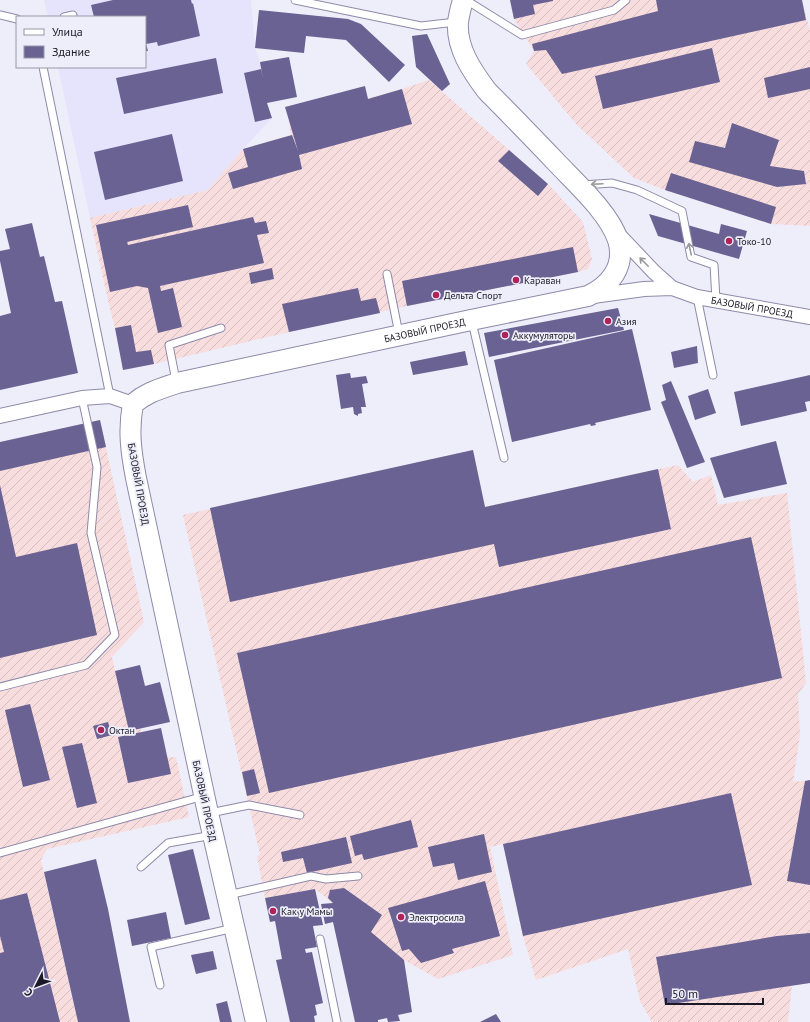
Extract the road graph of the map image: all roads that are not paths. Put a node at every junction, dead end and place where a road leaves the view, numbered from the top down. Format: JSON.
{"nodes":[{"id":1,"x":295,"y":0,"type":"edge"},
{"id":2,"x":463,"y":0,"type":"edge"},
{"id":3,"x":466,"y":0,"type":"edge"},
{"id":4,"x":626,"y":0,"type":"edge"},
{"id":5,"x":0,"y":15,"type":"edge"},
{"id":6,"x":73,"y":15,"type":"dead end"},
{"id":7,"x":68,"y":16,"type":"edge"},
{"id":8,"x":16,"y":19,"type":"edge"},
{"id":9,"x":458,"y":22,"type":"junction"},
{"id":10,"x":43,"y":68,"type":"edge"},
{"id":11,"x":578,"y":185,"type":"junction"},
{"id":12,"x":612,"y":226,"type":"junction"},
{"id":13,"x":387,"y":274,"type":"dead end"},
{"id":14,"x":672,"y":288,"type":"junction"},
{"id":15,"x":588,"y":296,"type":"junction"},
{"id":16,"x":697,"y":297,"type":"junction"},
{"id":17,"x":716,"y":300,"type":"junction"},
{"id":18,"x":810,"y":316,"type":"edge"},
{"id":19,"x":471,"y":320,"type":"junction"},
{"id":20,"x":221,"y":328,"type":"dead end"},
{"id":21,"x":399,"y":336,"type":"junction"},
{"id":22,"x":713,"y":376,"type":"dead end"},
{"id":23,"x":177,"y":383,"type":"junction"},
{"id":24,"x":110,"y":396,"type":"junction"},
{"id":25,"x":82,"y":398,"type":"junction"},
{"id":26,"x":133,"y":404,"type":"junction"},
{"id":27,"x":0,"y":416,"type":"edge"},
{"id":28,"x":504,"y":458,"type":"dead end"},
{"id":29,"x":0,"y":687,"type":"edge"},
{"id":30,"x":206,"y":805,"type":"junction"},
{"id":31,"x":300,"y":815,"type":"dead end"},
{"id":32,"x":213,"y":835,"type":"junction"},
{"id":33,"x":0,"y":853,"type":"edge"},
{"id":34,"x":141,"y":867,"type":"dead end"},
{"id":35,"x":358,"y":876,"type":"dead end"},
{"id":36,"x":228,"y":896,"type":"junction"},
{"id":37,"x":234,"y":928,"type":"junction"},
{"id":38,"x":320,"y":940,"type":"dead end"},
{"id":39,"x":160,"y":985,"type":"dead end"},
{"id":40,"x":256,"y":1022,"type":"edge"},
{"id":41,"x":337,"y":1022,"type":"edge"}],
"edges":[{"from":1,"to":9,"type":"lane"},
{"from":2,"to":9,"type":"street","name":"БАЗОВЫЙ ПРОЕЗД"},
{"from":3,"to":4,"type":"lane"},
{"from":5,"to":8,"type":"lane"},
{"from":6,"to":7,"type":"lane"},
{"from":9,"to":11,"type":"street","name":"БАЗОВЫЙ ПРОЕЗД"},
{"from":10,"to":24,"type":"lane"},
{"from":11,"to":12,"type":"street","name":"БАЗОВЫЙ ПРОЕЗД"},
{"from":17,"to":11,"type":"lane","one_way":true},
{"from":14,"to":12,"type":"street","name":"БАЗОВЫЙ ПРОЕЗД","one_way":true},
{"from":12,"to":15,"type":"street","name":"БАЗОВЫЙ ПРОЕЗД"},
{"from":13,"to":21,"type":"lane"},
{"from":14,"to":15,"type":"street","name":"БАЗОВЫЙ ПРОЕЗД"},
{"from":14,"to":16,"type":"street","name":"БАЗОВЫЙ ПРОЕЗД"},
{"from":15,"to":19,"type":"street","name":"БАЗОВЫЙ ПРОЕЗД"},
{"from":16,"to":17,"type":"street","name":"БАЗОВЫЙ ПРОЕЗД"},
{"from":16,"to":22,"type":"lane"},
{"from":17,"to":18,"type":"street","name":"БАЗОВЫЙ ПРОЕЗД"},
{"from":19,"to":21,"type":"street","name":"БАЗОВЫЙ ПРОЕЗД"},
{"from":19,"to":28,"type":"lane"},
{"from":20,"to":23,"type":"lane"},
{"from":21,"to":23,"type":"street","name":"БАЗОВЫЙ ПРОЕЗД"},
{"from":23,"to":26,"type":"street","name":"БАЗОВЫЙ ПРОЕЗД"},
{"from":24,"to":25,"type":"street"},
{"from":24,"to":26,"type":"street"},
{"from":25,"to":27,"type":"street"},
{"from":25,"to":29,"type":"lane"},
{"from":26,"to":30,"type":"street","name":"БАЗОВЫЙ ПРОЕЗД"},
{"from":30,"to":31,"type":"lane"},
{"from":30,"to":32,"type":"street","name":"БАЗОВЫЙ ПРОЕЗД"},
{"from":30,"to":33,"type":"lane"},
{"from":32,"to":34,"type":"lane"},
{"from":32,"to":36,"type":"street","name":"БАЗОВЫЙ ПРОЕЗД"},
{"from":35,"to":36,"type":"lane"},
{"from":36,"to":37,"type":"street","name":"БАЗОВЫЙ ПРОЕЗД"},
{"from":37,"to":39,"type":"lane"},
{"from":37,"to":40,"type":"street","name":"БАЗОВЫЙ ПРОЕЗД"},
{"from":38,"to":41,"type":"lane"}]}
